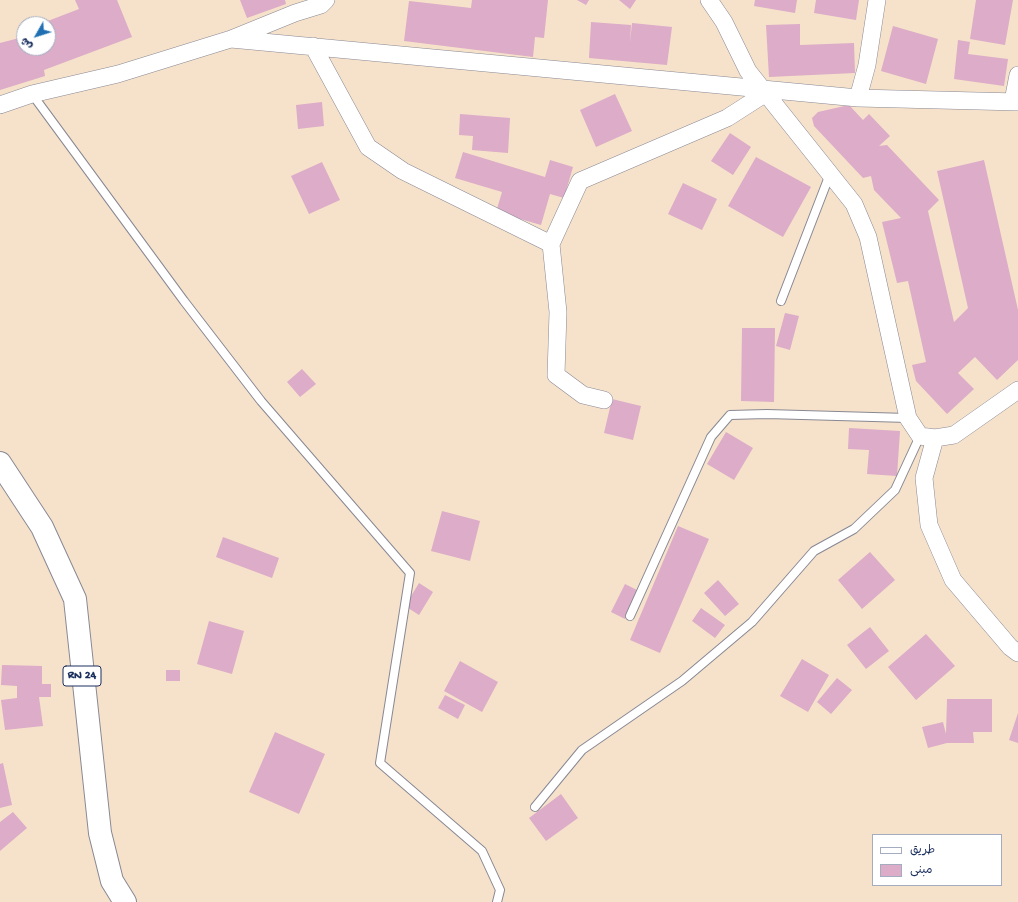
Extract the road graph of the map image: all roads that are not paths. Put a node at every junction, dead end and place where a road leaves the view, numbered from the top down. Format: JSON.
{"nodes":[{"id":1,"x":326,"y":0,"type":"edge"},
{"id":2,"x":709,"y":0,"type":"edge"},
{"id":3,"x":877,"y":0,"type":"edge"},
{"id":4,"x":230,"y":39,"type":"junction"},
{"id":5,"x":313,"y":46,"type":"junction"},
{"id":6,"x":1018,"y":75,"type":"edge"},
{"id":7,"x":763,"y":90,"type":"junction"},
{"id":8,"x":32,"y":94,"type":"junction"},
{"id":9,"x":858,"y":98,"type":"junction"},
{"id":10,"x":1016,"y":101,"type":"edge"},
{"id":11,"x":0,"y":105,"type":"edge"},
{"id":12,"x":830,"y":174,"type":"junction"},
{"id":13,"x":551,"y":244,"type":"junction"},
{"id":14,"x":780,"y":301,"type":"dead end"},
{"id":15,"x":1018,"y":390,"type":"edge"},
{"id":16,"x":604,"y":400,"type":"dead end"},
{"id":17,"x":908,"y":418,"type":"junction"},
{"id":18,"x":928,"y":437,"type":"junction"},
{"id":19,"x":0,"y":463,"type":"edge"},
{"id":20,"x":630,"y":616,"type":"dead end"},
{"id":21,"x":1018,"y":653,"type":"edge"},
{"id":22,"x":535,"y":806,"type":"dead end"},
{"id":23,"x":126,"y":902,"type":"edge"},
{"id":24,"x":497,"y":902,"type":"edge"}],
"edges":[{"from":1,"to":4,"type":"street"},
{"from":2,"to":7,"type":"street"},
{"from":3,"to":9,"type":"street"},
{"from":4,"to":5,"type":"street"},
{"from":4,"to":8,"type":"street"},
{"from":5,"to":7,"type":"street"},
{"from":5,"to":13,"type":"street"},
{"from":6,"to":10,"type":"street"},
{"from":7,"to":9,"type":"street"},
{"from":7,"to":12,"type":"street"},
{"from":7,"to":13,"type":"street"},
{"from":8,"to":11,"type":"street"},
{"from":8,"to":24,"type":"lane"},
{"from":9,"to":10,"type":"street"},
{"from":12,"to":14,"type":"lane"},
{"from":12,"to":17,"type":"street"},
{"from":13,"to":16,"type":"street"},
{"from":15,"to":18,"type":"street"},
{"from":17,"to":18,"type":"street"},
{"from":17,"to":20,"type":"lane"},
{"from":18,"to":21,"type":"street"},
{"from":18,"to":22,"type":"lane"},
{"from":19,"to":23,"type":"main road","number":"RN 24"}]}
